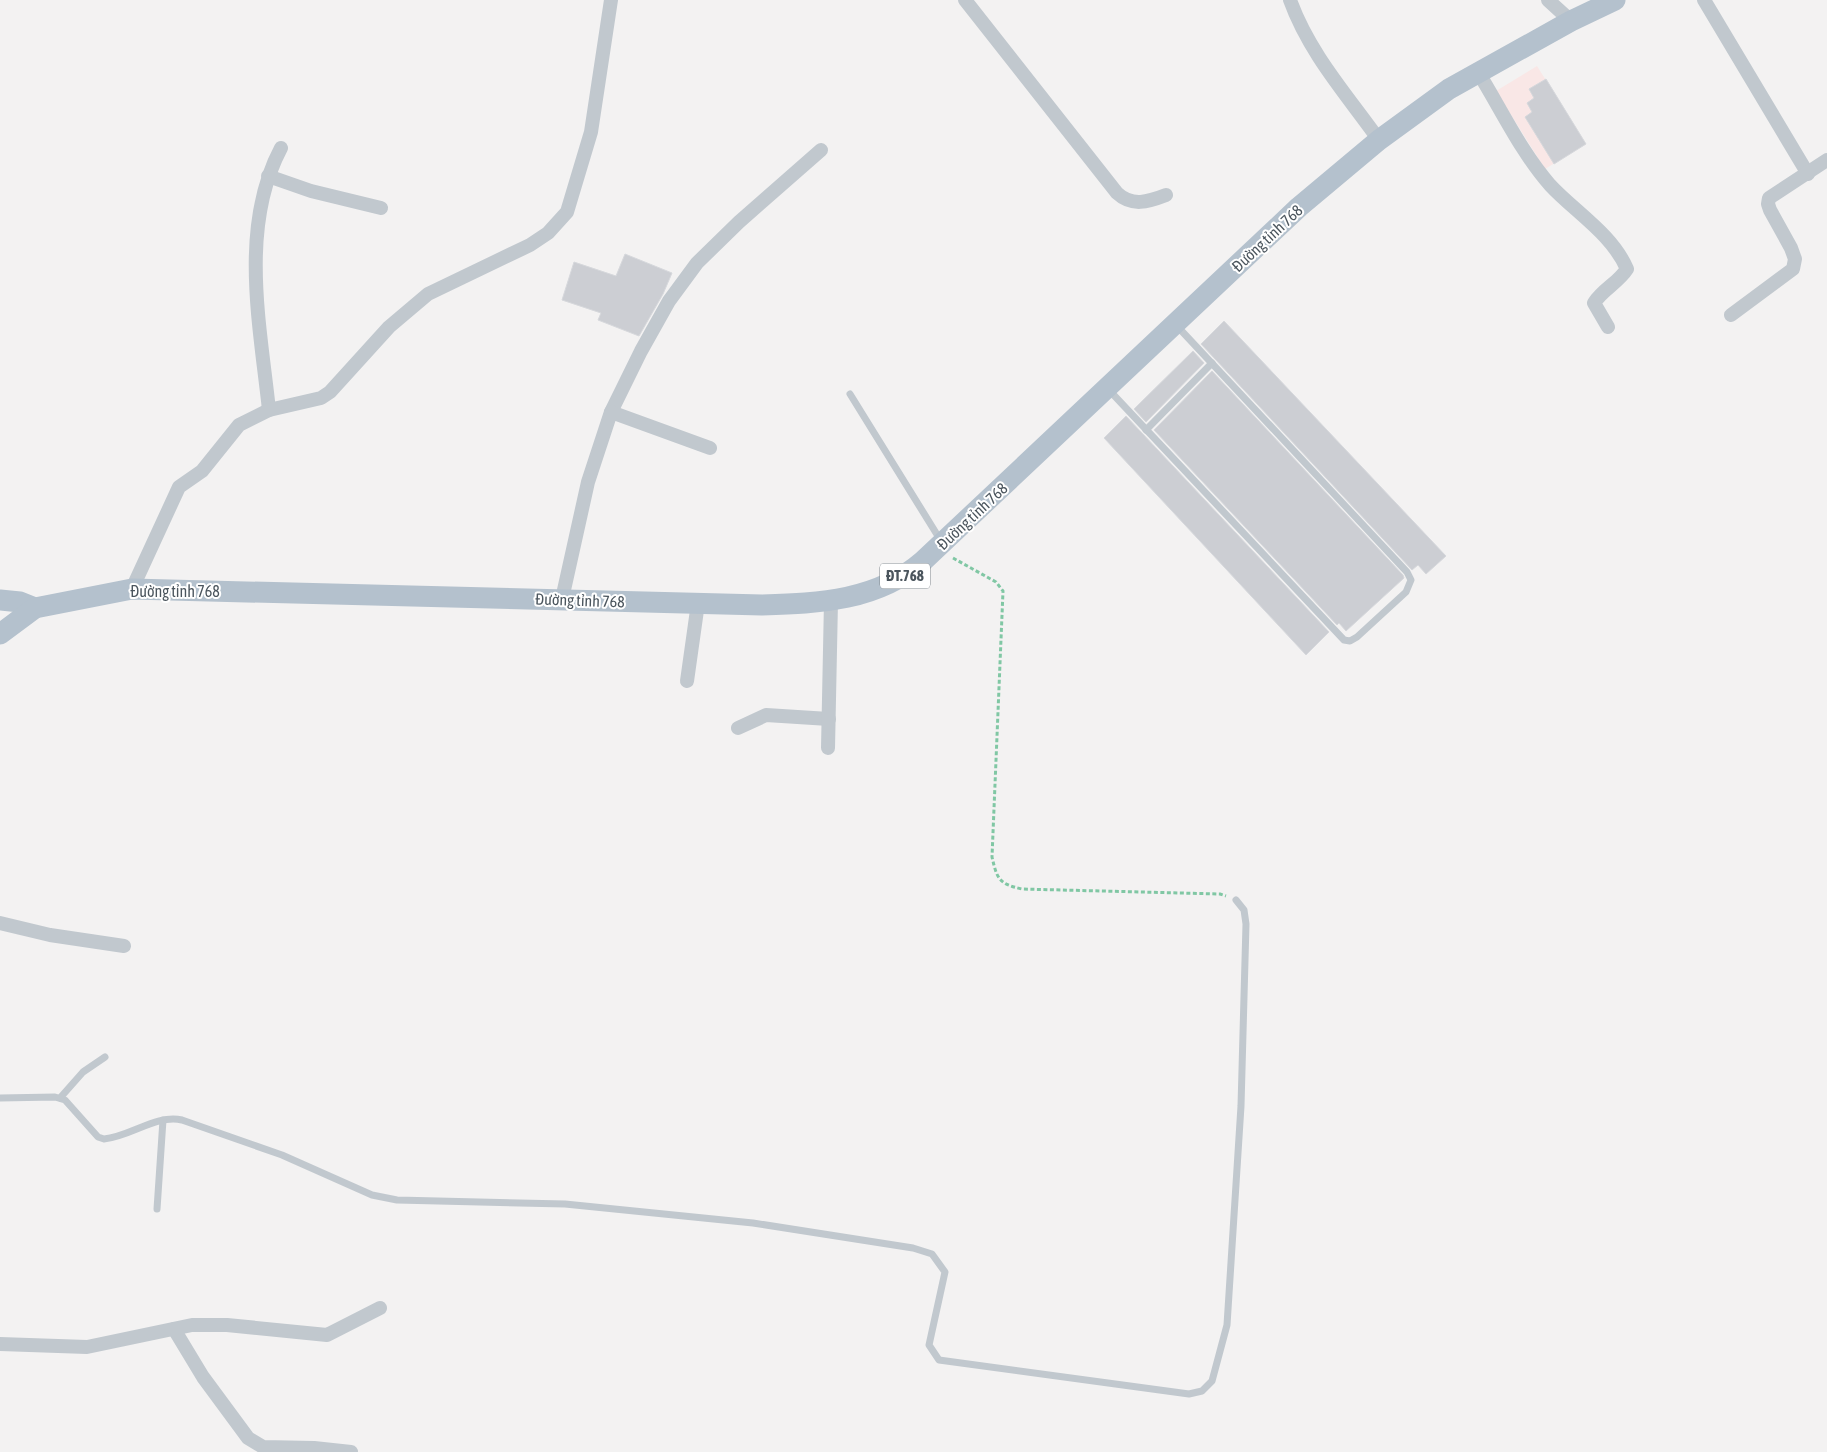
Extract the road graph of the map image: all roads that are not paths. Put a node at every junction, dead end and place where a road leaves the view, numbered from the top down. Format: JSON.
{"nodes":[{"id":1,"x":612,"y":0,"type":"edge"},
{"id":2,"x":965,"y":0,"type":"edge"},
{"id":3,"x":1290,"y":0,"type":"edge"},
{"id":4,"x":1548,"y":0,"type":"edge"},
{"id":5,"x":1615,"y":0,"type":"edge"},
{"id":6,"x":1704,"y":0,"type":"edge"},
{"id":7,"x":1571,"y":21,"type":"junction"},
{"id":8,"x":1478,"y":72,"type":"junction"},
{"id":9,"x":1379,"y":140,"type":"junction"},
{"id":10,"x":282,"y":148,"type":"dead end"},
{"id":11,"x":821,"y":150,"type":"dead end"},
{"id":12,"x":1827,"y":160,"type":"edge"},
{"id":13,"x":1808,"y":174,"type":"junction"},
{"id":14,"x":268,"y":176,"type":"junction"},
{"id":15,"x":1166,"y":195,"type":"dead end"},
{"id":16,"x":380,"y":208,"type":"dead end"},
{"id":17,"x":1731,"y":315,"type":"dead end"},
{"id":18,"x":1175,"y":324,"type":"junction"},
{"id":19,"x":1608,"y":326,"type":"dead end"},
{"id":20,"x":1212,"y":364,"type":"junction"},
{"id":21,"x":1107,"y":388,"type":"junction"},
{"id":22,"x":850,"y":394,"type":"dead end"},
{"id":23,"x":269,"y":410,"type":"junction"},
{"id":24,"x":611,"y":412,"type":"junction"},
{"id":25,"x":1146,"y":430,"type":"junction"},
{"id":26,"x":710,"y":448,"type":"dead end"},
{"id":27,"x":940,"y":546,"type":"junction"},
{"id":28,"x":132,"y":589,"type":"junction"},
{"id":29,"x":562,"y":599,"type":"junction"},
{"id":30,"x":0,"y":600,"type":"edge"},
{"id":31,"x":831,"y":601,"type":"junction"},
{"id":32,"x":698,"y":603,"type":"junction"},
{"id":33,"x":35,"y":608,"type":"junction"},
{"id":34,"x":0,"y":634,"type":"edge"},
{"id":35,"x":687,"y":681,"type":"dead end"},
{"id":36,"x":829,"y":719,"type":"junction"},
{"id":37,"x":738,"y":728,"type":"dead end"},
{"id":38,"x":828,"y":748,"type":"dead end"},
{"id":39,"x":1236,"y":900,"type":"road end"},
{"id":40,"x":0,"y":923,"type":"edge"},
{"id":41,"x":124,"y":946,"type":"dead end"},
{"id":42,"x":105,"y":1057,"type":"dead end"},
{"id":43,"x":0,"y":1098,"type":"edge"},
{"id":44,"x":60,"y":1098,"type":"junction"},
{"id":45,"x":163,"y":1120,"type":"junction"},
{"id":46,"x":157,"y":1209,"type":"dead end"},
{"id":47,"x":380,"y":1308,"type":"dead end"},
{"id":48,"x":174,"y":1329,"type":"junction"},
{"id":49,"x":0,"y":1344,"type":"edge"},
{"id":50,"x":351,"y":1452,"type":"edge"}],
"edges":[{"from":1,"to":23,"type":"street"},
{"from":2,"to":15,"type":"street"},
{"from":3,"to":9,"type":"street"},
{"from":4,"to":7,"type":"street"},
{"from":5,"to":7,"type":"main road","name":"Đường tỉnh 768","number":"ĐT.768"},
{"from":6,"to":13,"type":"street"},
{"from":7,"to":8,"type":"main road","name":"Đường tỉnh 768","number":"ĐT.768"},
{"from":8,"to":9,"type":"main road","name":"Đường tỉnh 768","number":"ĐT.768"},
{"from":8,"to":19,"type":"street"},
{"from":9,"to":18,"type":"main road","name":"Đường tỉnh 768","number":"ĐT.768"},
{"from":10,"to":14,"type":"street"},
{"from":11,"to":24,"type":"street"},
{"from":12,"to":13,"type":"street"},
{"from":13,"to":17,"type":"street"},
{"from":14,"to":16,"type":"street"},
{"from":14,"to":23,"type":"street"},
{"from":18,"to":20,"type":"lane"},
{"from":18,"to":21,"type":"main road","name":"Đường tỉnh 768","number":"ĐT.768"},
{"from":20,"to":25,"type":"lane"},
{"from":20,"to":25,"type":"lane"},
{"from":21,"to":25,"type":"lane"},
{"from":21,"to":27,"type":"main road","name":"Đường tỉnh 768","number":"ĐT.768"},
{"from":22,"to":27,"type":"lane"},
{"from":23,"to":28,"type":"street"},
{"from":24,"to":26,"type":"street"},
{"from":24,"to":29,"type":"street"},
{"from":27,"to":31,"type":"main road","name":"Đường tỉnh 768","number":"ĐT.768"},
{"from":28,"to":29,"type":"main road","name":"Đường tỉnh 768","number":"ĐT.768"},
{"from":28,"to":33,"type":"main road","name":"Đường tỉnh 768","number":"ĐT.768"},
{"from":29,"to":32,"type":"main road","name":"Đường tỉnh 768","number":"ĐT.768"},
{"from":30,"to":33,"type":"main road","number":"ĐT.768"},
{"from":31,"to":32,"type":"main road","name":"Đường tỉnh 768","number":"ĐT.768"},
{"from":31,"to":36,"type":"street"},
{"from":32,"to":35,"type":"street"},
{"from":33,"to":34,"type":"main road","name":"Đường tỉnh 768","number":"ĐT.768"},
{"from":36,"to":37,"type":"street"},
{"from":36,"to":38,"type":"street"},
{"from":39,"to":45,"type":"lane"},
{"from":40,"to":41,"type":"street"},
{"from":42,"to":44,"type":"lane"},
{"from":43,"to":44,"type":"lane"},
{"from":44,"to":45,"type":"lane"},
{"from":45,"to":46,"type":"lane"},
{"from":47,"to":48,"type":"street"},
{"from":48,"to":49,"type":"street"},
{"from":48,"to":50,"type":"street"}]}
